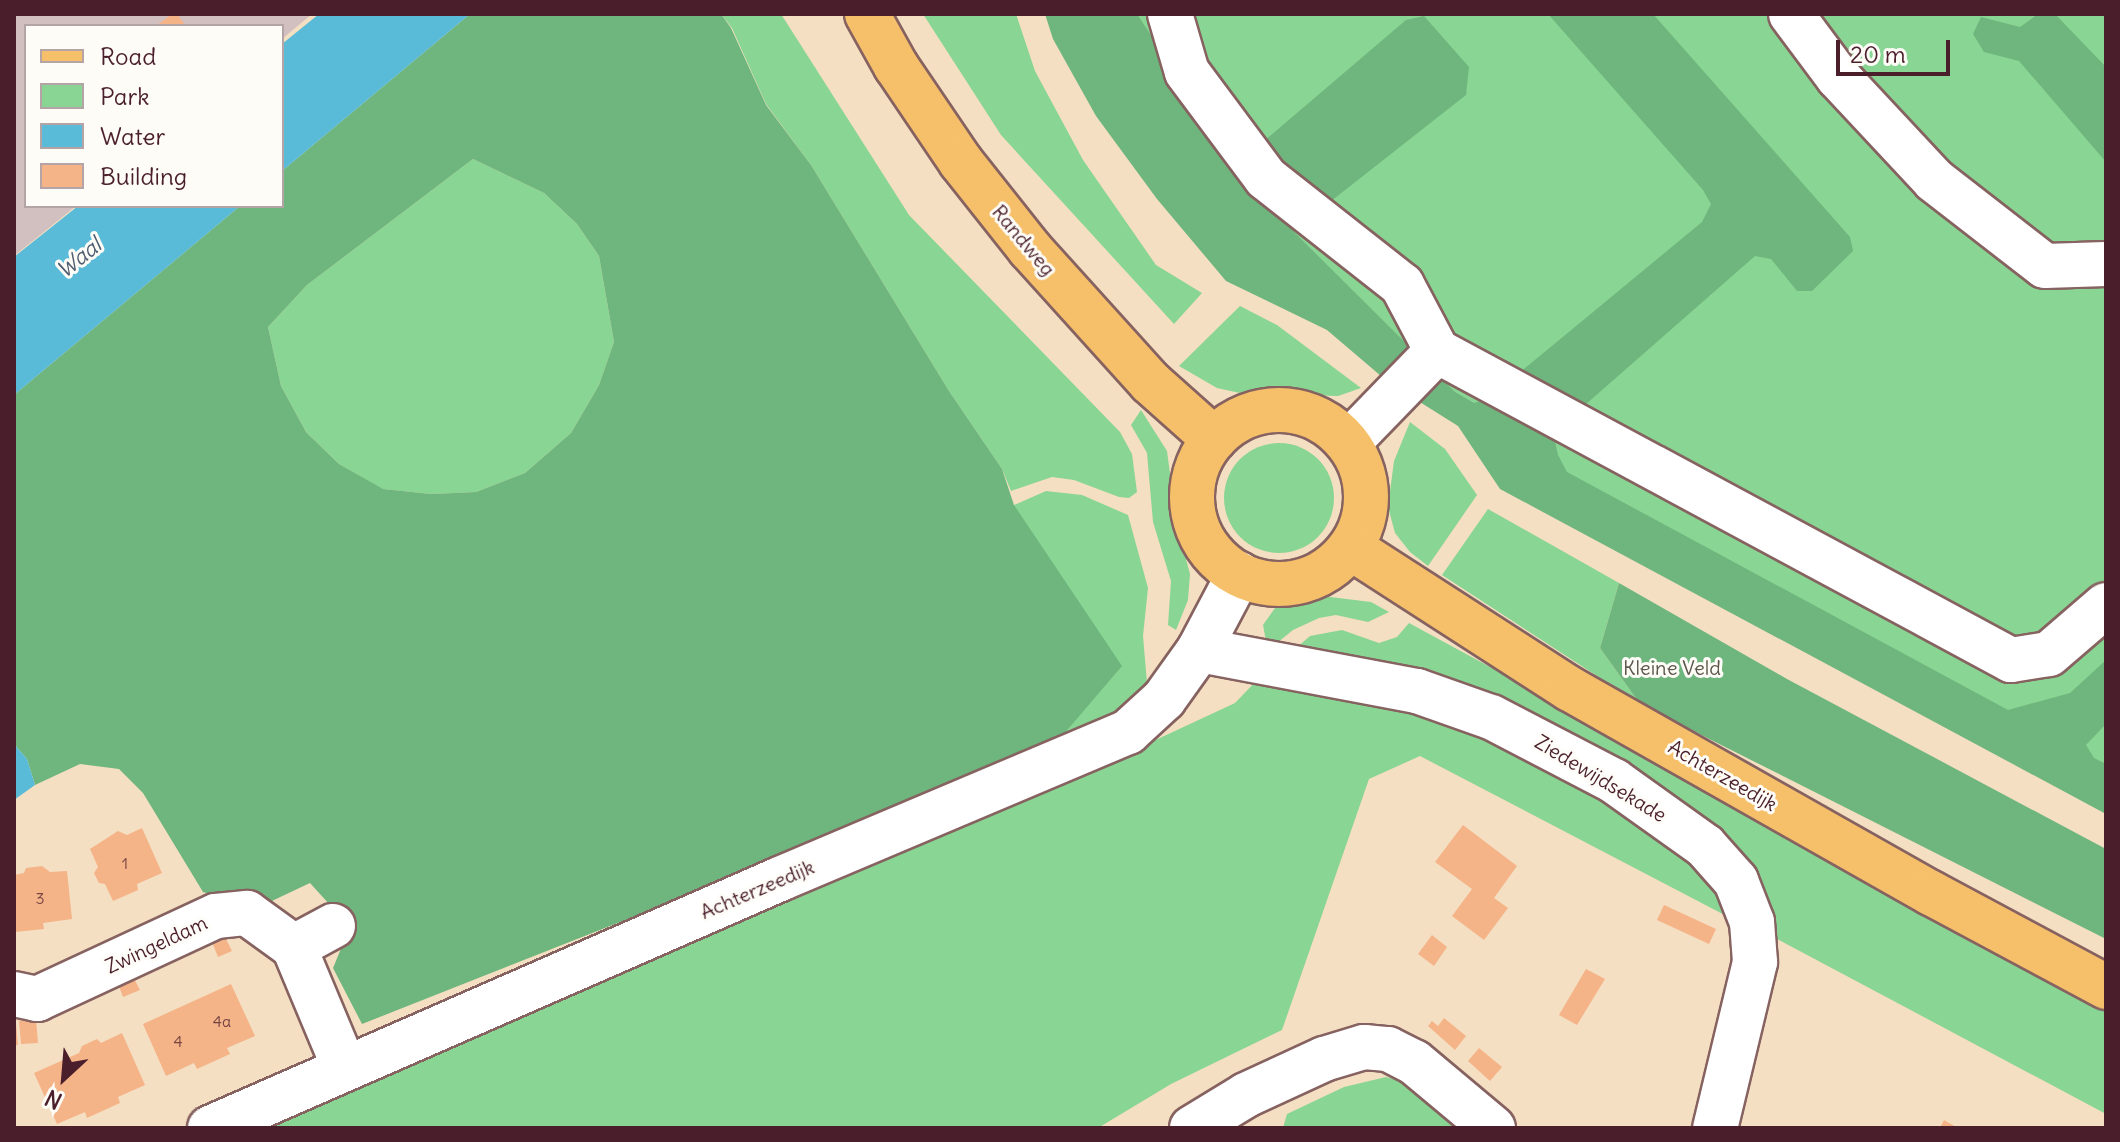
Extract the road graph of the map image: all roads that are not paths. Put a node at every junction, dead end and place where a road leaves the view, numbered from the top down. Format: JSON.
{"nodes":[{"id":1,"x":867,"y":14,"type":"edge"},
{"id":2,"x":1170,"y":14,"type":"edge"},
{"id":3,"x":1791,"y":14,"type":"edge"},
{"id":4,"x":2106,"y":264,"type":"edge"},
{"id":5,"x":1437,"y":351,"type":"junction"},
{"id":6,"x":1214,"y":439,"type":"junction"},
{"id":7,"x":1348,"y":443,"type":"junction"},
{"id":8,"x":1351,"y":548,"type":"junction"},
{"id":9,"x":1239,"y":574,"type":"junction"},
{"id":10,"x":2106,"y":605,"type":"edge"},
{"id":11,"x":1199,"y":650,"type":"junction"},
{"id":12,"x":333,"y":926,"type":"dead end"},
{"id":13,"x":294,"y":947,"type":"junction"},
{"id":14,"x":2106,"y":987,"type":"edge"},
{"id":15,"x":14,"y":994,"type":"edge"},
{"id":16,"x":345,"y":1069,"type":"junction"},
{"id":17,"x":1489,"y":1127,"type":"edge"},
{"id":18,"x":210,"y":1128,"type":"edge"},
{"id":19,"x":1192,"y":1128,"type":"edge"},
{"id":20,"x":1715,"y":1128,"type":"edge"}],
"edges":[{"from":1,"to":6,"type":"main road","name":"Randweg"},
{"from":2,"to":5,"type":"street"},
{"from":3,"to":4,"type":"street"},
{"from":5,"to":7,"type":"street"},
{"from":5,"to":10,"type":"street"},
{"from":6,"to":7,"type":"main road"},
{"from":6,"to":9,"type":"main road"},
{"from":7,"to":8,"type":"main road"},
{"from":8,"to":9,"type":"main road"},
{"from":8,"to":14,"type":"main road","name":"Achterzeedijk"},
{"from":9,"to":11,"type":"street","name":"Achterzeedijk"},
{"from":11,"to":16,"type":"street","name":"Achterzeedijk"},
{"from":11,"to":20,"type":"street","name":"Ziedewijdsekade"},
{"from":12,"to":13,"type":"street"},
{"from":13,"to":15,"type":"street","name":"Zwingeldam"},
{"from":13,"to":16,"type":"street"},
{"from":16,"to":18,"type":"street","name":"Achterzeedijk"},
{"from":17,"to":19,"type":"street"}]}
